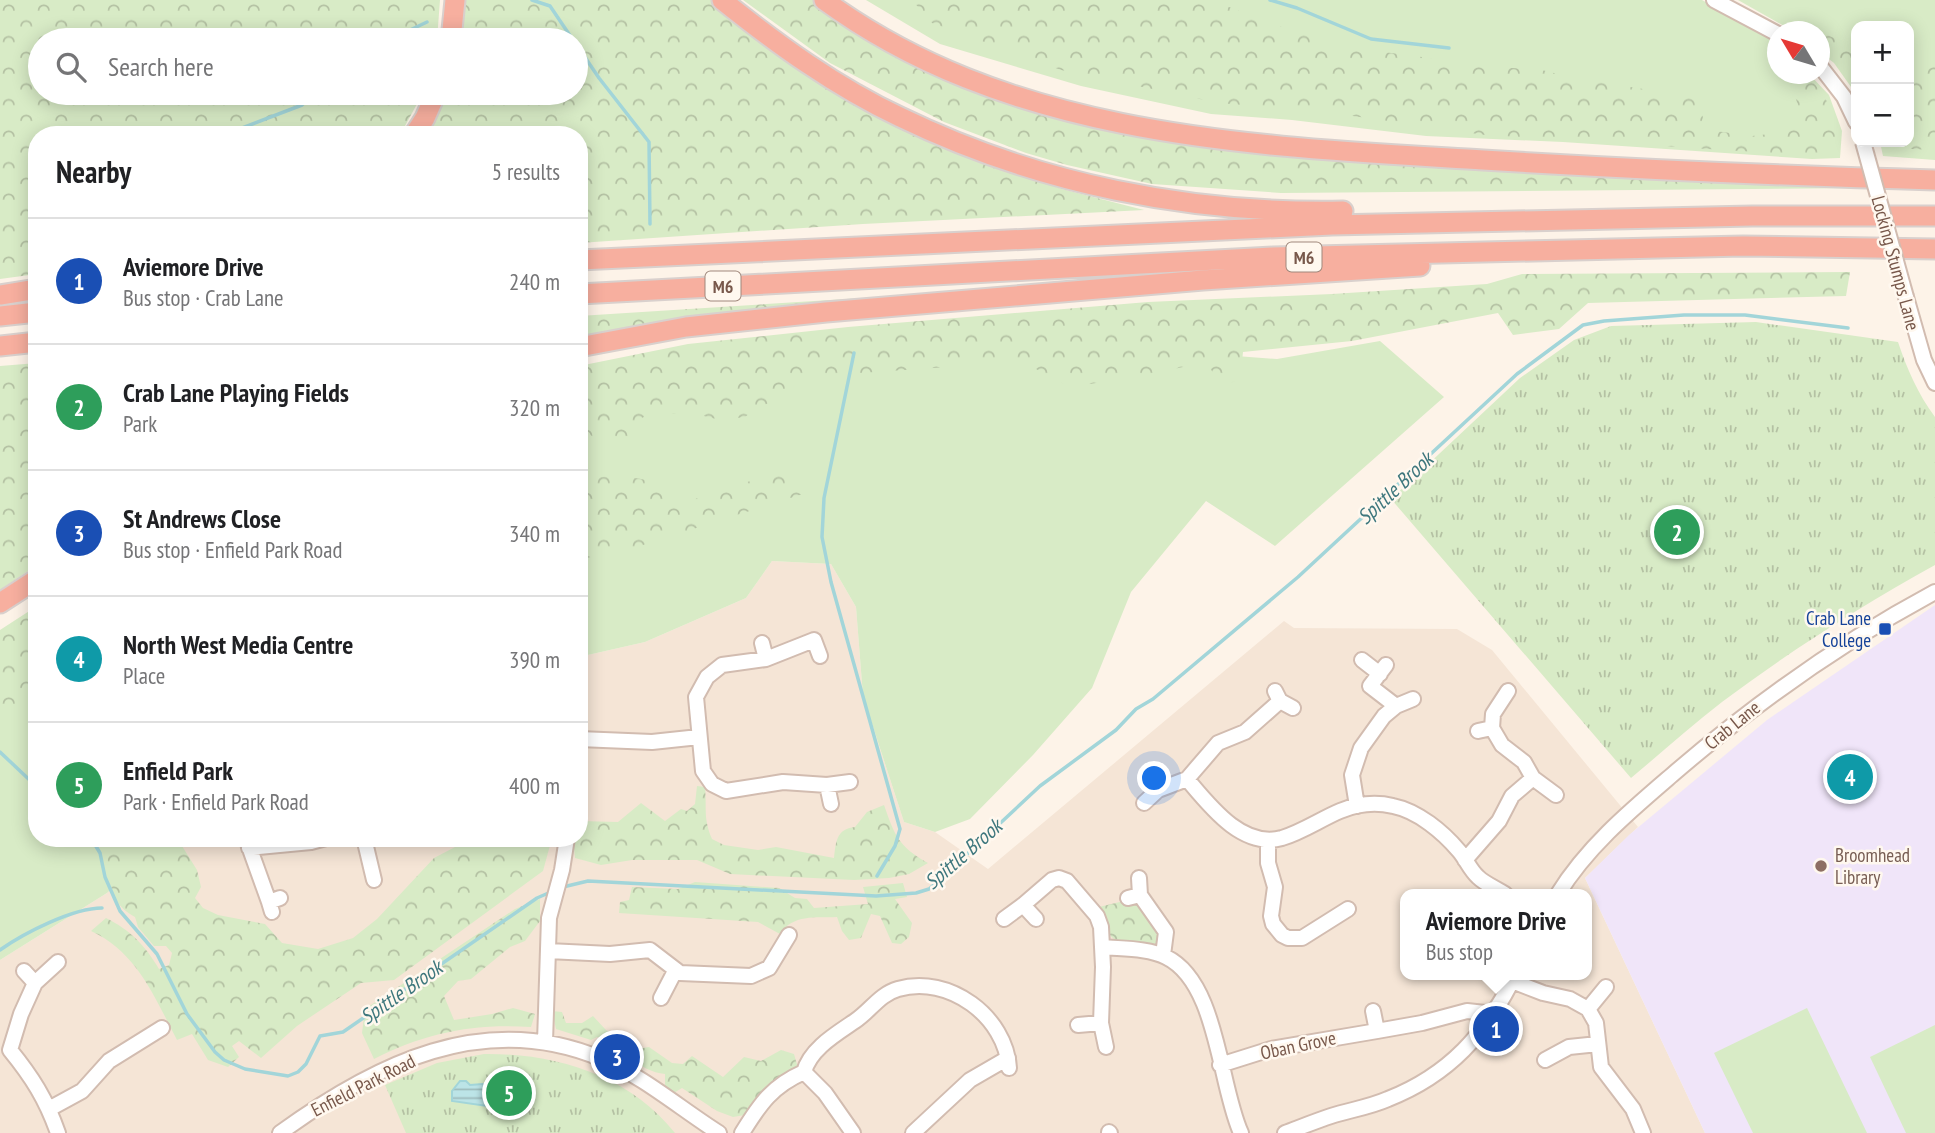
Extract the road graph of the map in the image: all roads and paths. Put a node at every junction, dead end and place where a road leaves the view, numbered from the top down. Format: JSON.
{"nodes":[{"id":1,"x":455,"y":0,"type":"edge"},
{"id":2,"x":722,"y":0,"type":"edge"},
{"id":3,"x":824,"y":0,"type":"edge"},
{"id":4,"x":1714,"y":0,"type":"edge"},
{"id":5,"x":453,"y":28,"type":"edge"},
{"id":6,"x":1767,"y":29,"type":"edge"},
{"id":7,"x":1830,"y":80,"type":"edge"},
{"id":8,"x":431,"y":105,"type":"edge"},
{"id":9,"x":1851,"y":112,"type":"edge"},
{"id":10,"x":420,"y":126,"type":"edge"},
{"id":11,"x":1864,"y":147,"type":"edge"},
{"id":12,"x":1935,"y":180,"type":"edge"},
{"id":13,"x":1752,"y":216,"type":"junction"},
{"id":14,"x":1935,"y":216,"type":"edge"},
{"id":15,"x":1743,"y":246,"type":"junction"},
{"id":16,"x":1935,"y":249,"type":"edge"},
{"id":17,"x":588,"y":260,"type":"edge"},
{"id":18,"x":28,"y":290,"type":"edge"},
{"id":19,"x":588,"y":294,"type":"edge"},
{"id":20,"x":0,"y":295,"type":"edge"},
{"id":21,"x":28,"y":313,"type":"edge"},
{"id":22,"x":0,"y":316,"type":"edge"},
{"id":23,"x":28,"y":343,"type":"edge"},
{"id":24,"x":588,"y":345,"type":"edge"},
{"id":25,"x":0,"y":346,"type":"edge"},
{"id":26,"x":1935,"y":383,"type":"edge"},
{"id":27,"x":28,"y":585,"type":"edge"},
{"id":28,"x":1935,"y":592,"type":"edge"},
{"id":29,"x":0,"y":603,"type":"edge"},
{"id":30,"x":762,"y":643,"type":"dead end"},
{"id":31,"x":820,"y":656,"type":"dead end"},
{"id":32,"x":766,"y":659,"type":"junction"},
{"id":33,"x":1362,"y":660,"type":"dead end"},
{"id":34,"x":1508,"y":691,"type":"dead end"},
{"id":35,"x":1413,"y":699,"type":"dead end"},
{"id":36,"x":1283,"y":700,"type":"dead end"},
{"id":37,"x":1395,"y":706,"type":"junction"},
{"id":38,"x":698,"y":737,"type":"junction"},
{"id":39,"x":588,"y":739,"type":"edge"},
{"id":40,"x":1534,"y":778,"type":"junction"},
{"id":41,"x":1187,"y":779,"type":"junction"},
{"id":42,"x":850,"y":782,"type":"dead end"},
{"id":43,"x":827,"y":785,"type":"junction"},
{"id":44,"x":1556,"y":796,"type":"dead end"},
{"id":45,"x":1144,"y":803,"type":"dead end"},
{"id":46,"x":831,"y":804,"type":"dead end"},
{"id":47,"x":1357,"y":806,"type":"junction"},
{"id":48,"x":1268,"y":839,"type":"junction"},
{"id":49,"x":249,"y":847,"type":"edge"},
{"id":50,"x":366,"y":847,"type":"edge"},
{"id":51,"x":565,"y":847,"type":"edge"},
{"id":52,"x":1465,"y":860,"type":"junction"},
{"id":53,"x":1139,"y":878,"type":"dead end"},
{"id":54,"x":374,"y":880,"type":"dead end"},
{"id":55,"x":1496,"y":889,"type":"edge"},
{"id":56,"x":1562,"y":889,"type":"edge"},
{"id":57,"x":274,"y":904,"type":"dead end"},
{"id":58,"x":1023,"y":905,"type":"junction"},
{"id":59,"x":1348,"y":909,"type":"dead end"},
{"id":60,"x":1004,"y":919,"type":"dead end"},
{"id":61,"x":1036,"y":919,"type":"dead end"},
{"id":62,"x":789,"y":934,"type":"dead end"},
{"id":63,"x":1102,"y":947,"type":"junction"},
{"id":64,"x":548,"y":951,"type":"junction"},
{"id":65,"x":1163,"y":955,"type":"junction"},
{"id":66,"x":58,"y":962,"type":"dead end"},
{"id":67,"x":24,"y":971,"type":"dead end"},
{"id":68,"x":675,"y":971,"type":"junction"},
{"id":69,"x":1513,"y":980,"type":"edge"},
{"id":70,"x":1518,"y":980,"type":"edge"},
{"id":71,"x":35,"y":983,"type":"junction"},
{"id":72,"x":1606,"y":987,"type":"dead end"},
{"id":73,"x":661,"y":998,"type":"dead end"},
{"id":74,"x":1588,"y":1009,"type":"junction"},
{"id":75,"x":1373,"y":1011,"type":"dead end"},
{"id":76,"x":1493,"y":1014,"type":"junction"},
{"id":77,"x":1101,"y":1023,"type":"junction"},
{"id":78,"x":1078,"y":1025,"type":"dead end"},
{"id":79,"x":162,"y":1028,"type":"dead end"},
{"id":80,"x":1377,"y":1031,"type":"junction"},
{"id":81,"x":545,"y":1042,"type":"junction"},
{"id":82,"x":1598,"y":1044,"type":"junction"},
{"id":83,"x":1106,"y":1047,"type":"dead end"},
{"id":84,"x":5,"y":1052,"type":"edge"},
{"id":85,"x":1545,"y":1060,"type":"dead end"},
{"id":86,"x":1220,"y":1065,"type":"junction"},
{"id":87,"x":804,"y":1072,"type":"junction"},
{"id":88,"x":49,"y":1109,"type":"junction"},
{"id":89,"x":1309,"y":1129,"type":"edge"},
{"id":90,"x":58,"y":1133,"type":"edge"},
{"id":91,"x":280,"y":1133,"type":"edge"},
{"id":92,"x":719,"y":1133,"type":"edge"},
{"id":93,"x":742,"y":1133,"type":"edge"},
{"id":94,"x":853,"y":1133,"type":"edge"},
{"id":95,"x":914,"y":1133,"type":"edge"},
{"id":96,"x":1241,"y":1133,"type":"edge"},
{"id":97,"x":1285,"y":1133,"type":"edge"},
{"id":98,"x":1643,"y":1133,"type":"edge"}],
"edges":[{"from":1,"to":5,"type":"highway"},
{"from":2,"to":13,"type":"highway"},
{"from":3,"to":12,"type":"highway"},
{"from":4,"to":6,"type":"street"},
{"from":7,"to":9,"type":"street"},
{"from":8,"to":10,"type":"highway"},
{"from":11,"to":26,"type":"street","name":"Locking Stumps Lane","bridge":true},
{"from":13,"to":14,"type":"highway","number":"M6"},
{"from":13,"to":17,"type":"highway","number":"M6"},
{"from":15,"to":16,"type":"highway","number":"M6"},
{"from":15,"to":19,"type":"highway","number":"M6"},
{"from":15,"to":24,"type":"highway"},
{"from":18,"to":20,"type":"highway"},
{"from":21,"to":22,"type":"highway"},
{"from":23,"to":25,"type":"highway"},
{"from":27,"to":29,"type":"highway"},
{"from":28,"to":56,"type":"street","name":"Crab Lane"},
{"from":30,"to":32,"type":"street"},
{"from":31,"to":32,"type":"street"},
{"from":32,"to":38,"type":"street"},
{"from":33,"to":37,"type":"street"},
{"from":34,"to":40,"type":"street"},
{"from":35,"to":37,"type":"street"},
{"from":36,"to":41,"type":"street"},
{"from":37,"to":47,"type":"street"},
{"from":38,"to":39,"type":"street"},
{"from":38,"to":43,"type":"street"},
{"from":40,"to":44,"type":"street"},
{"from":40,"to":52,"type":"street"},
{"from":41,"to":45,"type":"street"},
{"from":41,"to":48,"type":"street"},
{"from":42,"to":43,"type":"street"},
{"from":43,"to":46,"type":"street"},
{"from":47,"to":48,"type":"street"},
{"from":47,"to":52,"type":"street"},
{"from":48,"to":59,"type":"street"},
{"from":49,"to":57,"type":"street"},
{"from":50,"to":54,"type":"street"},
{"from":51,"to":64,"type":"street"},
{"from":52,"to":55,"type":"street"},
{"from":53,"to":65,"type":"street"},
{"from":58,"to":60,"type":"street"},
{"from":58,"to":61,"type":"street"},
{"from":58,"to":63,"type":"street"},
{"from":62,"to":68,"type":"street"},
{"from":63,"to":65,"type":"street"},
{"from":63,"to":77,"type":"street"},
{"from":64,"to":68,"type":"street"},
{"from":64,"to":81,"type":"street"},
{"from":65,"to":86,"type":"street"},
{"from":66,"to":71,"type":"street"},
{"from":67,"to":71,"type":"street"},
{"from":68,"to":73,"type":"street"},
{"from":69,"to":76,"type":"street"},
{"from":70,"to":74,"type":"street"},
{"from":71,"to":84,"type":"street"},
{"from":72,"to":74,"type":"street"},
{"from":74,"to":82,"type":"street"},
{"from":75,"to":80,"type":"street"},
{"from":76,"to":80,"type":"street","name":"Oban Grove"},
{"from":76,"to":89,"type":"street"},
{"from":77,"to":78,"type":"street"},
{"from":77,"to":83,"type":"street"},
{"from":79,"to":88,"type":"street"},
{"from":80,"to":86,"type":"street","name":"Oban Grove"},
{"from":81,"to":91,"type":"street","name":"Enfield Park Road"},
{"from":81,"to":92,"type":"street","name":"Enfield Park Road"},
{"from":82,"to":85,"type":"street"},
{"from":82,"to":98,"type":"street"},
{"from":84,"to":88,"type":"street"},
{"from":86,"to":96,"type":"street"},
{"from":87,"to":93,"type":"street"},
{"from":87,"to":94,"type":"street"},
{"from":87,"to":95,"type":"street"},
{"from":88,"to":90,"type":"street"},
{"from":89,"to":97,"type":"street"}]}
